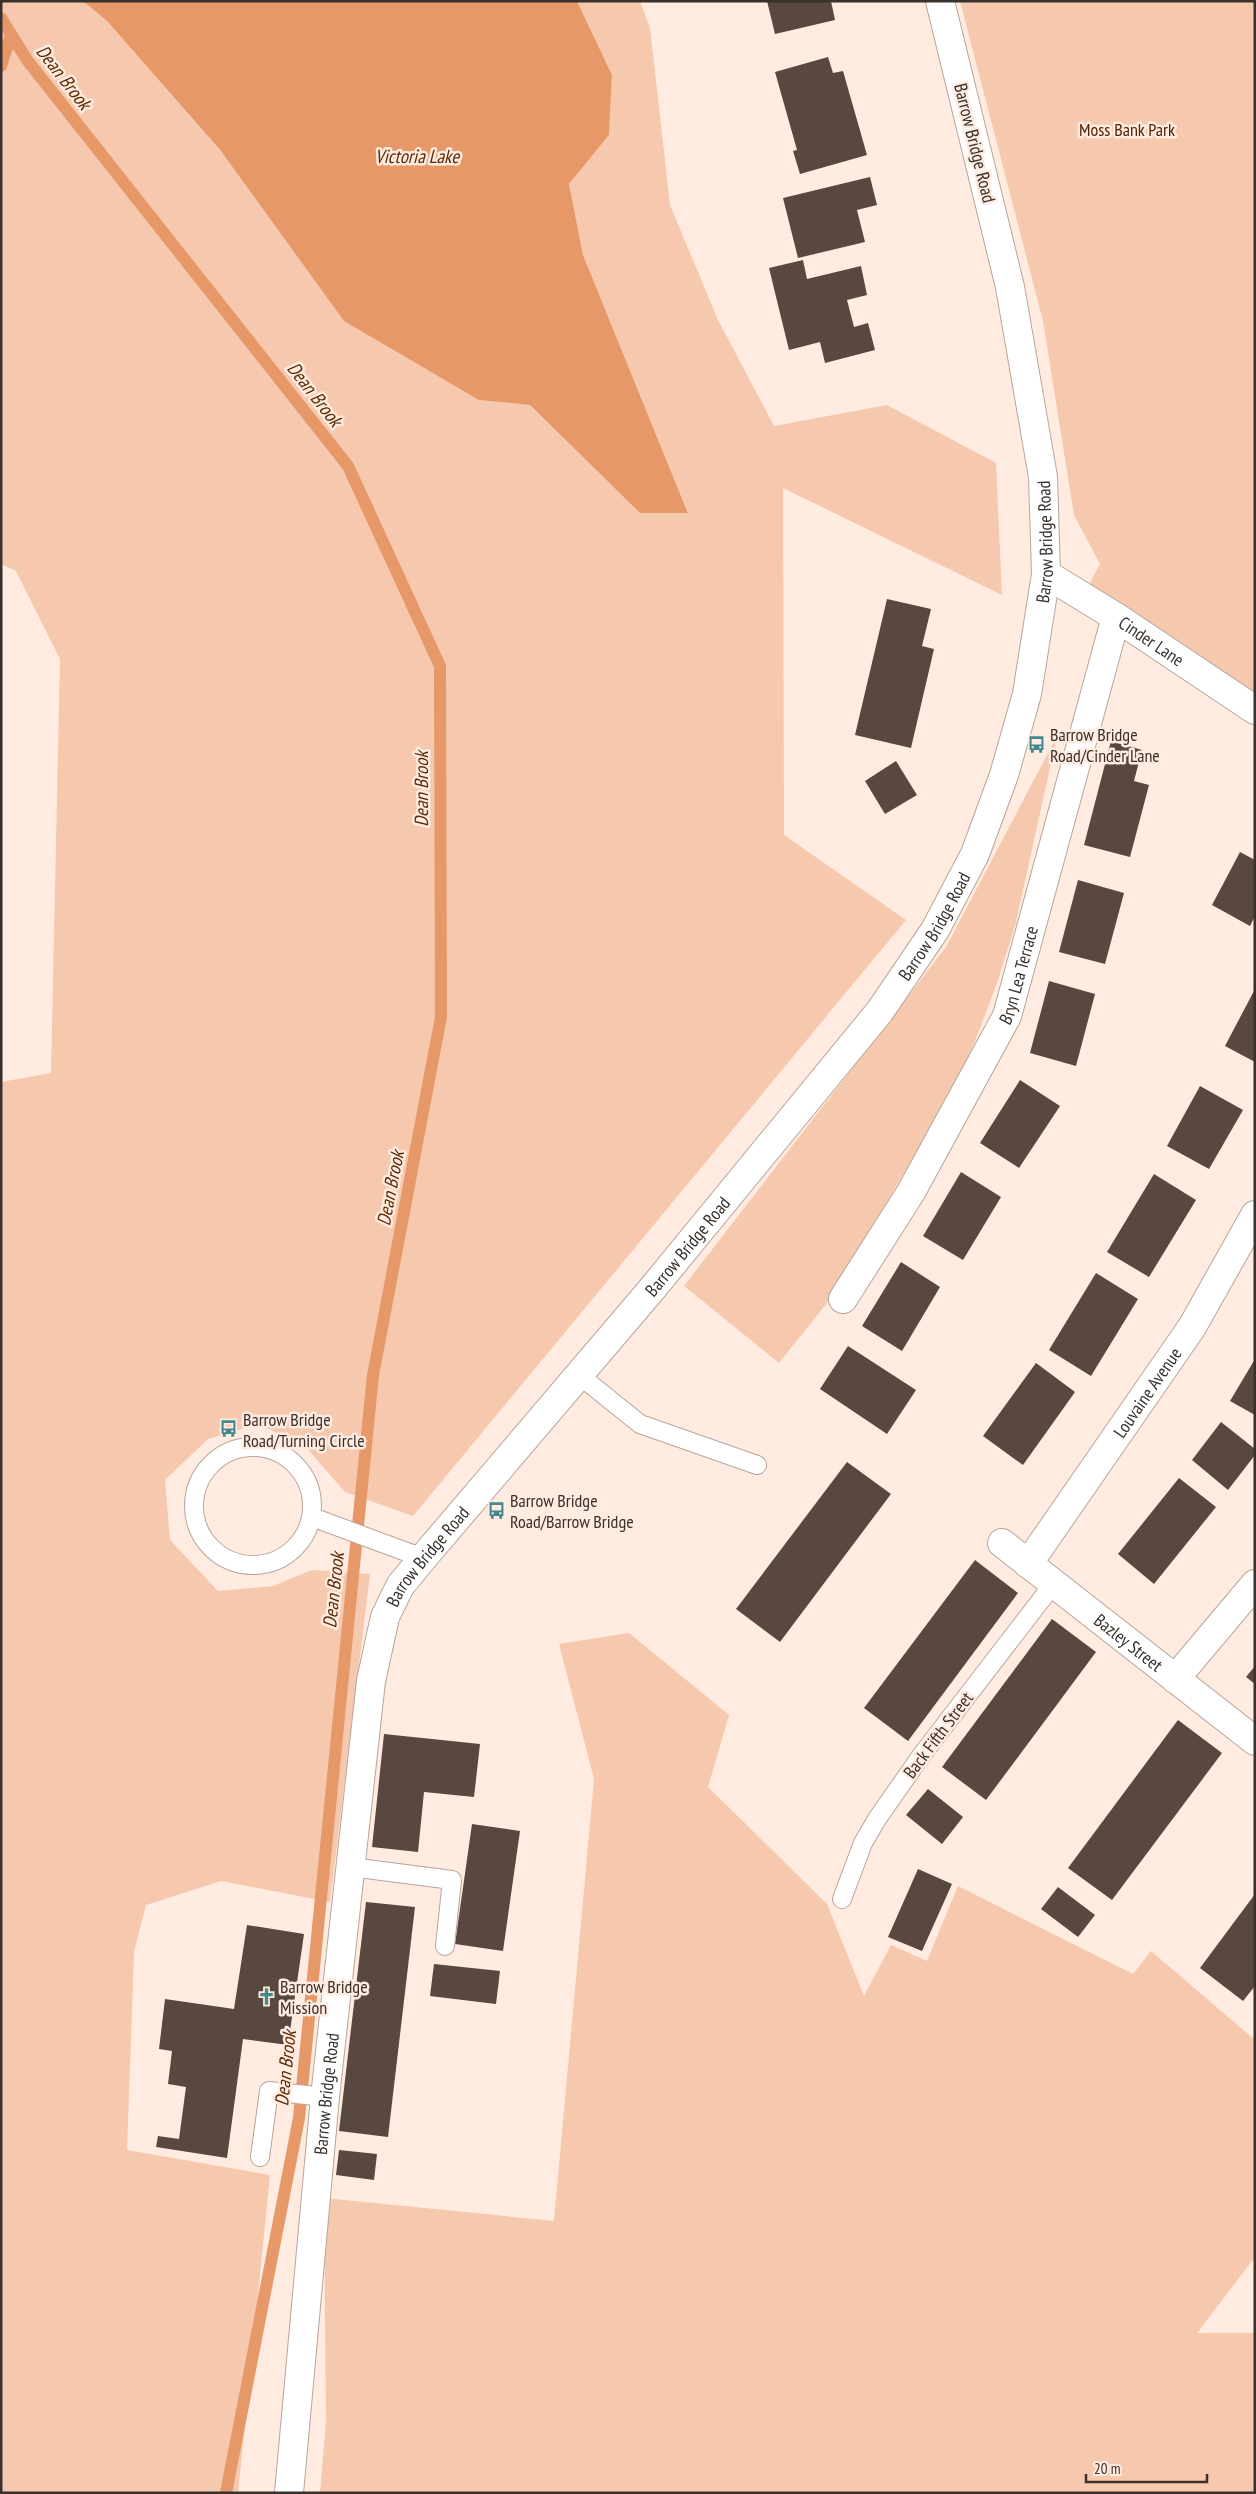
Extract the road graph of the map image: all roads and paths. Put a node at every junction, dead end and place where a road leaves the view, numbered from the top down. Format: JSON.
{"nodes":[{"id":1,"x":940,"y":1,"type":"edge"},
{"id":2,"x":1046,"y":574,"type":"junction"},
{"id":3,"x":1116,"y":617,"type":"junction"},
{"id":4,"x":1255,"y":710,"type":"edge"},
{"id":5,"x":1255,"y":1215,"type":"edge"},
{"id":6,"x":843,"y":1299,"type":"dead end"},
{"id":7,"x":579,"y":1375,"type":"junction"},
{"id":8,"x":756,"y":1465,"type":"dead end"},
{"id":9,"x":312,"y":1517,"type":"junction"},
{"id":10,"x":1002,"y":1543,"type":"dead end"},
{"id":11,"x":424,"y":1558,"type":"junction"},
{"id":12,"x":1028,"y":1564,"type":"junction"},
{"id":13,"x":1054,"y":1583,"type":"junction"},
{"id":14,"x":1255,"y":1584,"type":"edge"},
{"id":15,"x":1175,"y":1679,"type":"junction"},
{"id":16,"x":1255,"y":1741,"type":"edge"},
{"id":17,"x":351,"y":1867,"type":"junction"},
{"id":18,"x":842,"y":1899,"type":"dead end"},
{"id":19,"x":445,"y":1946,"type":"dead end"},
{"id":20,"x":325,"y":2097,"type":"junction"},
{"id":21,"x":260,"y":2157,"type":"dead end"},
{"id":22,"x":289,"y":2493,"type":"edge"}],
"edges":[{"from":1,"to":2,"type":"street","name":"Barrow Bridge Road"},
{"from":2,"to":3,"type":"street","name":"Cinder Lane"},
{"from":2,"to":7,"type":"street","name":"Barrow Bridge Road"},
{"from":3,"to":4,"type":"street","name":"Cinder Lane"},
{"from":3,"to":6,"type":"street","name":"Bryn Lea Terrace"},
{"from":5,"to":12,"type":"street","name":"Louvaine Avenue"},
{"from":7,"to":8,"type":"lane"},
{"from":7,"to":11,"type":"street","name":"Barrow Bridge Road"},
{"from":9,"to":9,"type":"lane"},
{"from":9,"to":11,"type":"lane"},
{"from":10,"to":12,"type":"street","name":"Bazley Street"},
{"from":11,"to":17,"type":"street","name":"Barrow Bridge Road"},
{"from":12,"to":13,"type":"street","name":"Bazley Street"},
{"from":13,"to":15,"type":"street","name":"Bazley Street"},
{"from":13,"to":18,"type":"lane","name":"Back Fifth Street"},
{"from":14,"to":15,"type":"street"},
{"from":15,"to":16,"type":"street","name":"Bazley Street"},
{"from":17,"to":19,"type":"lane"},
{"from":17,"to":20,"type":"street","name":"Barrow Bridge Road"},
{"from":20,"to":21,"type":"lane"},
{"from":20,"to":22,"type":"street","name":"Barrow Bridge Road"}]}
